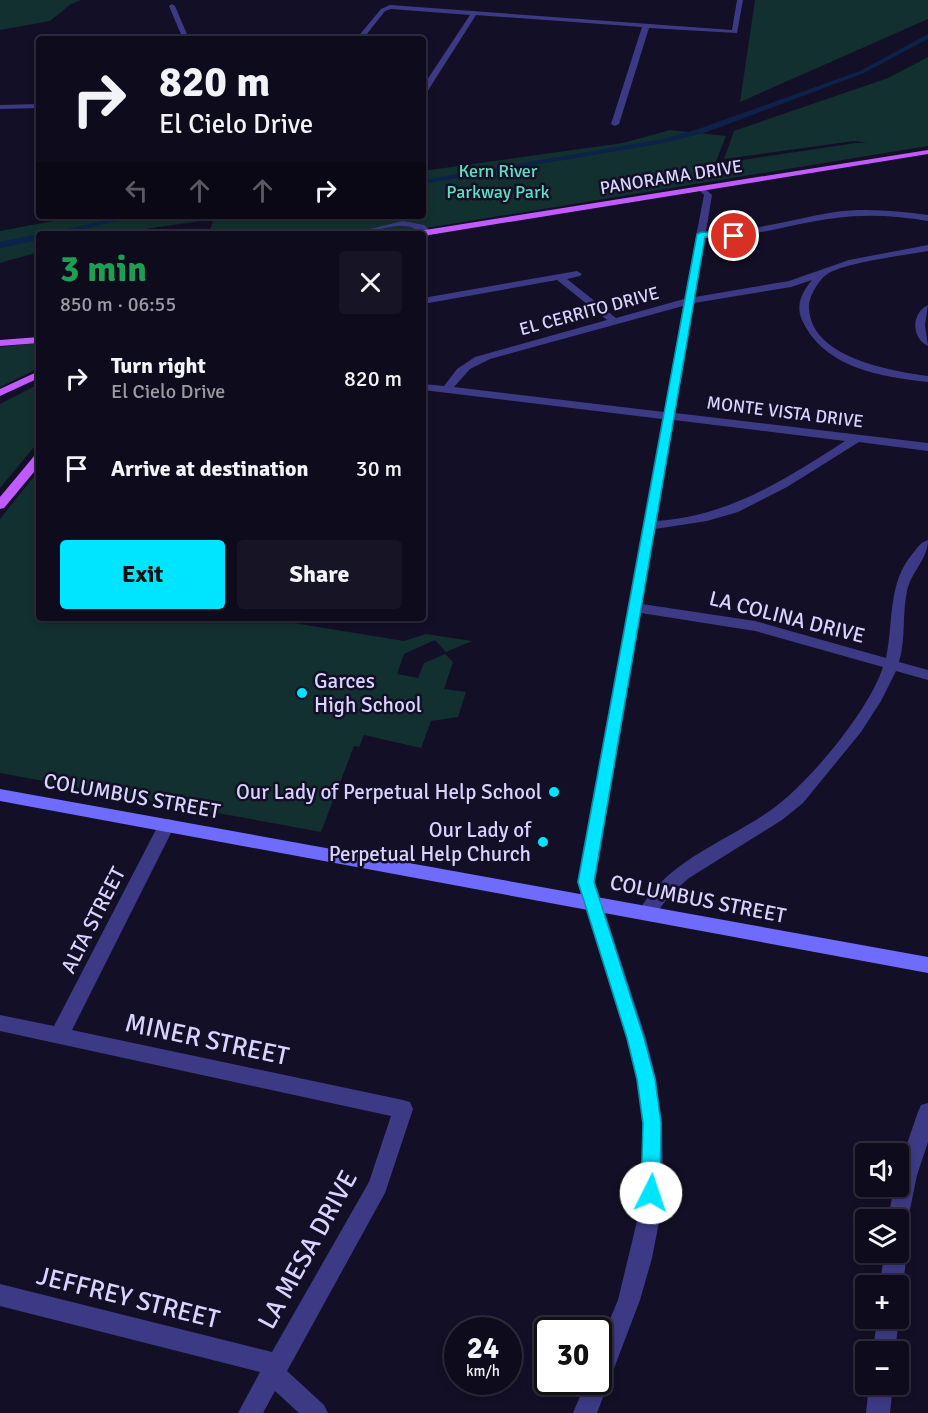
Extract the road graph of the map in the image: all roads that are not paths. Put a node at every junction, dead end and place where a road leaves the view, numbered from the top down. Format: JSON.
{"nodes":[{"id":1,"x":740,"y":0,"type":"edge"},
{"id":2,"x":172,"y":6,"type":"dead end"},
{"id":3,"x":474,"y":13,"type":"junction"},
{"id":4,"x":646,"y":25,"type":"junction"},
{"id":5,"x":185,"y":36,"type":"edge"},
{"id":6,"x":361,"y":36,"type":"edge"},
{"id":7,"x":426,"y":87,"type":"edge"},
{"id":8,"x":36,"y":106,"type":"edge"},
{"id":9,"x":0,"y":107,"type":"edge"},
{"id":10,"x":615,"y":124,"type":"dead end"},
{"id":11,"x":928,"y":152,"type":"edge"},
{"id":12,"x":702,"y":189,"type":"junction"},
{"id":13,"x":928,"y":218,"type":"edge"},
{"id":14,"x":368,"y":231,"type":"edge"},
{"id":15,"x":422,"y":231,"type":"edge"},
{"id":16,"x":426,"y":233,"type":"edge"},
{"id":17,"x":702,"y":234,"type":"junction"},
{"id":18,"x":928,"y":248,"type":"edge"},
{"id":19,"x":828,"y":272,"type":"junction"},
{"id":20,"x":577,"y":274,"type":"dead end"},
{"id":21,"x":559,"y":277,"type":"junction"},
{"id":22,"x":426,"y":301,"type":"edge"},
{"id":23,"x":690,"y":301,"type":"junction"},
{"id":24,"x":928,"y":308,"type":"edge"},
{"id":25,"x":654,"y":310,"type":"junction"},
{"id":26,"x":614,"y":321,"type":"junction"},
{"id":27,"x":687,"y":321,"type":"junction"},
{"id":28,"x":36,"y":340,"type":"edge"},
{"id":29,"x":928,"y":342,"type":"edge"},
{"id":30,"x":0,"y":343,"type":"edge"},
{"id":31,"x":36,"y":375,"type":"edge"},
{"id":32,"x":928,"y":379,"type":"edge"},
{"id":33,"x":426,"y":387,"type":"edge"},
{"id":34,"x":447,"y":390,"type":"junction"},
{"id":35,"x":0,"y":393,"type":"edge"},
{"id":36,"x":670,"y":416,"type":"junction"},
{"id":37,"x":855,"y":439,"type":"junction"},
{"id":38,"x":928,"y":447,"type":"edge"},
{"id":39,"x":36,"y":462,"type":"edge"},
{"id":40,"x":0,"y":505,"type":"edge"},
{"id":41,"x":650,"y":525,"type":"junction"},
{"id":42,"x":928,"y":544,"type":"edge"},
{"id":43,"x":634,"y":607,"type":"junction"},
{"id":44,"x":891,"y":664,"type":"junction"},
{"id":45,"x":928,"y":675,"type":"edge"},
{"id":46,"x":0,"y":795,"type":"edge"},
{"id":47,"x":167,"y":825,"type":"junction"},
{"id":48,"x":591,"y":902,"type":"junction"},
{"id":49,"x":647,"y":913,"type":"junction"},
{"id":50,"x":928,"y":965,"type":"edge"},
{"id":51,"x":0,"y":1023,"type":"edge"},
{"id":52,"x":59,"y":1035,"type":"junction"},
{"id":53,"x":403,"y":1109,"type":"joint"},
{"id":54,"x":928,"y":1112,"type":"edge"},
{"id":55,"x":900,"y":1209,"type":"edge"},
{"id":56,"x":0,"y":1295,"type":"edge"},
{"id":57,"x":612,"y":1344,"type":"edge"},
{"id":58,"x":275,"y":1369,"type":"junction"},
{"id":59,"x":592,"y":1395,"type":"edge"},
{"id":60,"x":880,"y":1395,"type":"edge"},
{"id":61,"x":250,"y":1413,"type":"edge"},
{"id":62,"x":316,"y":1413,"type":"edge"},
{"id":63,"x":585,"y":1413,"type":"edge"},
{"id":64,"x":878,"y":1413,"type":"edge"}],
"edges":[{"from":1,"to":4,"type":"street"},
{"from":2,"to":5,"type":"street"},
{"from":3,"to":4,"type":"street"},
{"from":3,"to":6,"type":"street"},
{"from":3,"to":7,"type":"street"},
{"from":4,"to":10,"type":"street"},
{"from":8,"to":9,"type":"street"},
{"from":11,"to":12,"type":"main road","name":"PANORAMA DRIVE"},
{"from":12,"to":16,"type":"main road","name":"PANORAMA DRIVE"},
{"from":12,"to":17,"type":"street"},
{"from":13,"to":17,"type":"street"},
{"from":14,"to":15,"type":"street"},
{"from":17,"to":23,"type":"street"},
{"from":18,"to":19,"type":"street","name":"EL CERRITO DRIVE"},
{"from":19,"to":23,"type":"street","name":"EL CERRITO DRIVE"},
{"from":19,"to":32,"type":"street"},
{"from":20,"to":21,"type":"street"},
{"from":21,"to":22,"type":"street"},
{"from":21,"to":26,"type":"street"},
{"from":23,"to":25,"type":"street","name":"EL CERRITO DRIVE"},
{"from":23,"to":27,"type":"street"},
{"from":24,"to":29,"type":"street"},
{"from":25,"to":26,"type":"street","name":"EL CERRITO DRIVE"},
{"from":25,"to":27,"type":"street"},
{"from":26,"to":34,"type":"street","name":"EL CERRITO DRIVE"},
{"from":27,"to":36,"type":"street"},
{"from":28,"to":30,"type":"main road"},
{"from":31,"to":35,"type":"main road"},
{"from":33,"to":34,"type":"street","name":"MONTE VISTA DRIVE"},
{"from":34,"to":36,"type":"street","name":"MONTE VISTA DRIVE"},
{"from":36,"to":37,"type":"street","name":"MONTE VISTA DRIVE"},
{"from":36,"to":41,"type":"street"},
{"from":37,"to":38,"type":"street","name":"MONTE VISTA DRIVE"},
{"from":37,"to":41,"type":"street"},
{"from":39,"to":40,"type":"main road"},
{"from":41,"to":43,"type":"street"},
{"from":42,"to":44,"type":"street"},
{"from":43,"to":44,"type":"street","name":"LA COLINA DRIVE"},
{"from":43,"to":48,"type":"street"},
{"from":44,"to":45,"type":"street","name":"LA COLINA DRIVE"},
{"from":44,"to":49,"type":"street"},
{"from":46,"to":47,"type":"main road","name":"COLUMBUS STREET"},
{"from":47,"to":48,"type":"main road","name":"COLUMBUS STREET"},
{"from":47,"to":52,"type":"street","name":"ALTA STREET"},
{"from":48,"to":49,"type":"main road","name":"COLUMBUS STREET"},
{"from":48,"to":57,"type":"street"},
{"from":49,"to":50,"type":"main road","name":"COLUMBUS STREET"},
{"from":51,"to":52,"type":"street","name":"MINER STREET"},
{"from":52,"to":53,"type":"street","name":"MINER STREET"},
{"from":53,"to":58,"type":"street","name":"LA MESA DRIVE"},
{"from":54,"to":55,"type":"street"},
{"from":56,"to":58,"type":"street","name":"JEFFREY STREET"},
{"from":58,"to":61,"type":"street","name":"LA MESA DRIVE"},
{"from":58,"to":62,"type":"street","name":"JEFFREY STREET"},
{"from":59,"to":63,"type":"street"},
{"from":60,"to":64,"type":"street"}]}
